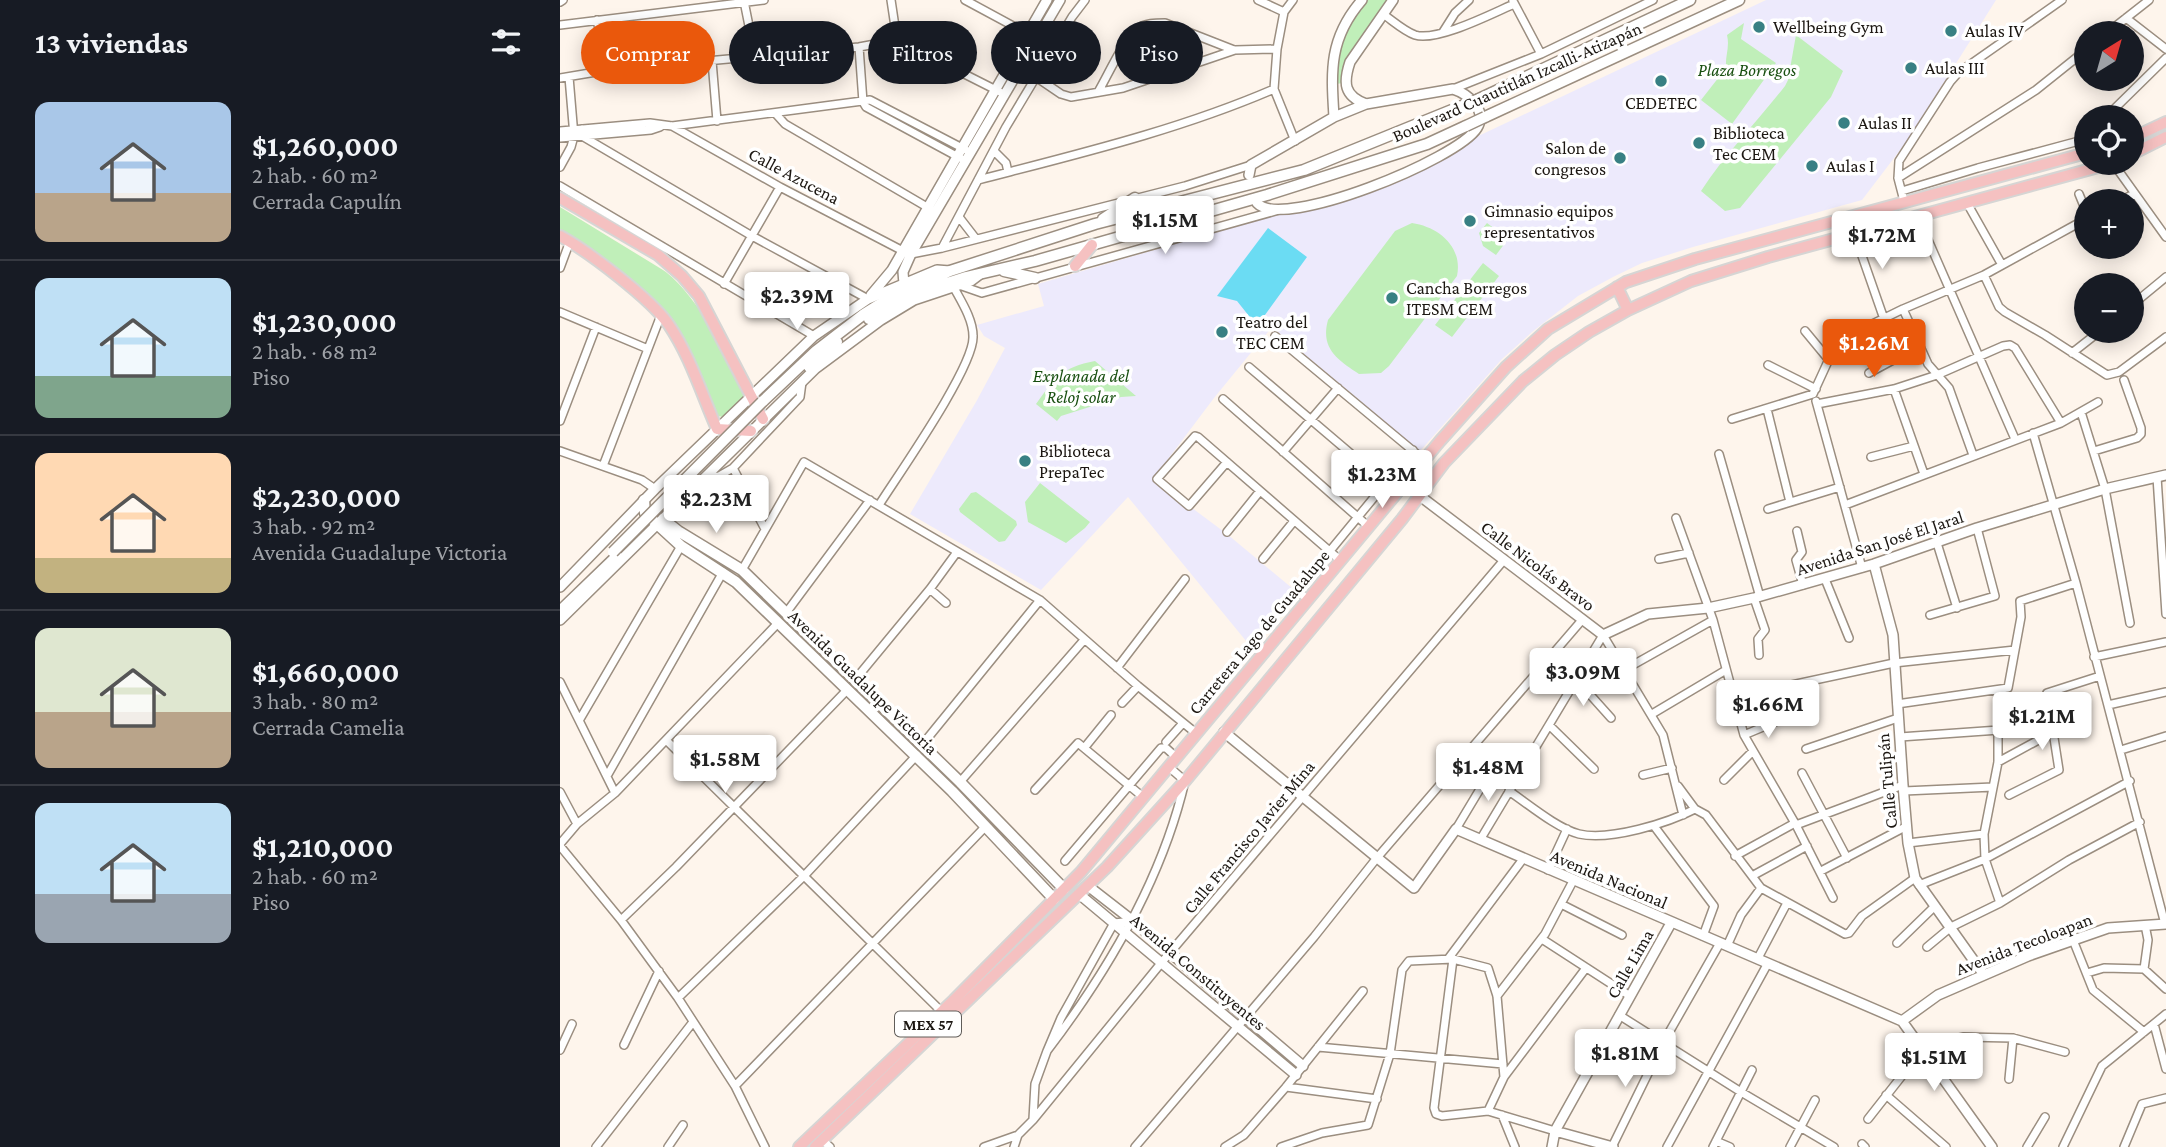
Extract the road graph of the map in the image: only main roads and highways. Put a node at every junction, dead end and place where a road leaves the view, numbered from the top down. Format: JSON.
{"nodes":[{"id":1,"x":1690,"y":0,"type":"edge"},
{"id":2,"x":1739,"y":0,"type":"edge"},
{"id":3,"x":2166,"y":122,"type":"edge"},
{"id":4,"x":2144,"y":132,"type":"edge"},
{"id":5,"x":2166,"y":137,"type":"edge"},
{"id":6,"x":2144,"y":148,"type":"edge"},
{"id":7,"x":1348,"y":153,"type":"junction"},
{"id":8,"x":2074,"y":156,"type":"edge"},
{"id":9,"x":1350,"y":168,"type":"junction"},
{"id":10,"x":2074,"y":174,"type":"edge"},
{"id":11,"x":1931,"y":195,"type":"junction"},
{"id":12,"x":560,"y":198,"type":"edge"},
{"id":13,"x":1135,"y":198,"type":"road end"},
{"id":14,"x":1937,"y":211,"type":"junction"},
{"id":15,"x":1095,"y":224,"type":"junction"},
{"id":16,"x":565,"y":239,"type":"edge"},
{"id":17,"x":1092,"y":245,"type":"junction"},
{"id":18,"x":1075,"y":266,"type":"road end"},
{"id":19,"x":1000,"y":270,"type":"junction"},
{"id":20,"x":1035,"y":278,"type":"road end"},
{"id":21,"x":1617,"y":287,"type":"junction"},
{"id":22,"x":911,"y":288,"type":"junction"},
{"id":23,"x":1628,"y":310,"type":"junction"},
{"id":24,"x":763,"y":419,"type":"road end"},
{"id":25,"x":751,"y":431,"type":"road end"},
{"id":26,"x":644,"y":500,"type":"road end"},
{"id":27,"x":1386,"y":506,"type":"junction"},
{"id":28,"x":1402,"y":519,"type":"junction"},
{"id":29,"x":660,"y":522,"type":"junction"},
{"id":30,"x":560,"y":604,"type":"edge"},
{"id":31,"x":560,"y":611,"type":"edge"},
{"id":32,"x":851,"y":685,"type":"junction"},
{"id":33,"x":919,"y":750,"type":"junction"},
{"id":34,"x":1064,"y":889,"type":"junction"},
{"id":35,"x":1054,"y":899,"type":"junction"},
{"id":36,"x":985,"y":977,"type":"junction"},
{"id":37,"x":822,"y":1145,"type":"edge"},
{"id":38,"x":799,"y":1147,"type":"edge"}],
"edges":[{"from":1,"to":7,"type":"main road","name":"Boulevard Cuautitlán Izcalli-Atizapán","bridge":true},
{"from":2,"to":9,"type":"main road","name":"Boulevard Cuautitlán Izcalli-Atizapán","bridge":true},
{"from":3,"to":4,"type":"main road"},
{"from":5,"to":6,"type":"main road"},
{"from":7,"to":9,"type":"main road"},
{"from":7,"to":15,"type":"main road","name":"Boulevard Cuautitlán Izcalli-Atizapán"},
{"from":8,"to":11,"type":"main road","name":"Carretera Lago de Guadalupe","number":"MEX 57"},
{"from":9,"to":17,"type":"main road","name":"Boulevard Cuautitlán Izcalli-Atizapán"},
{"from":10,"to":14,"type":"main road","name":"Carretera Lago de Guadalupe","number":"MEX 57"},
{"from":11,"to":14,"type":"main road"},
{"from":11,"to":21,"type":"main road","name":"Carretera Lago de Guadalupe","number":"MEX 57"},
{"from":12,"to":24,"type":"main road"},
{"from":13,"to":15,"type":"main road"},
{"from":14,"to":23,"type":"main road","name":"Carretera Lago de Guadalupe","number":"MEX 57"},
{"from":15,"to":22,"type":"main road","name":"Boulevard Cuautitlán Izcalli-Atizapán"},
{"from":16,"to":25,"type":"main road"},
{"from":17,"to":18,"type":"main road"},
{"from":17,"to":19,"type":"main road","name":"Boulevard Cuautitlán Izcalli-Atizapán"},
{"from":19,"to":20,"type":"main road"},
{"from":19,"to":22,"type":"main road","name":"Boulevard Cuautitlán Izcalli-Atizapán"},
{"from":21,"to":23,"type":"main road"},
{"from":21,"to":27,"type":"main road","name":"Carretera Lago de Guadalupe","number":"MEX 57"},
{"from":22,"to":30,"type":"main road","name":"Boulevard Cuautitlán Izcalli-Atizapán","bridge":true},
{"from":22,"to":31,"type":"main road","name":"Boulevard Cuautitlán Izcalli-Atizapán","bridge":true},
{"from":23,"to":28,"type":"main road","name":"Carretera Lago de Guadalupe","number":"MEX 57"},
{"from":26,"to":29,"type":"main road","name":"Avenida Guadalupe Victoria"},
{"from":27,"to":28,"type":"main road"},
{"from":27,"to":34,"type":"main road","name":"Carretera Lago de Guadalupe","number":"MEX 57"},
{"from":28,"to":36,"type":"main road","name":"Carretera Lago de Guadalupe","number":"MEX 57"},
{"from":29,"to":32,"type":"main road","name":"Avenida Guadalupe Victoria"},
{"from":29,"to":32,"type":"main road","name":"Avenida Guadalupe Victoria"},
{"from":32,"to":33,"type":"main road","name":"Avenida Guadalupe Victoria"},
{"from":33,"to":34,"type":"main road","name":"Avenida Guadalupe Victoria"},
{"from":33,"to":35,"type":"main road","name":"Avenida Guadalupe Victoria"},
{"from":34,"to":35,"type":"main road","name":"Carretera Lago de Guadalupe","number":"MEX 57"},
{"from":35,"to":36,"type":"main road","name":"Carretera Lago de Guadalupe","number":"MEX 57"},
{"from":36,"to":37,"type":"main road","name":"Carretera Lago de Guadalupe","number":"MEX 57"},
{"from":36,"to":38,"type":"main road","name":"Carretera Lago de Guadalupe","number":"MEX 57"}]}
